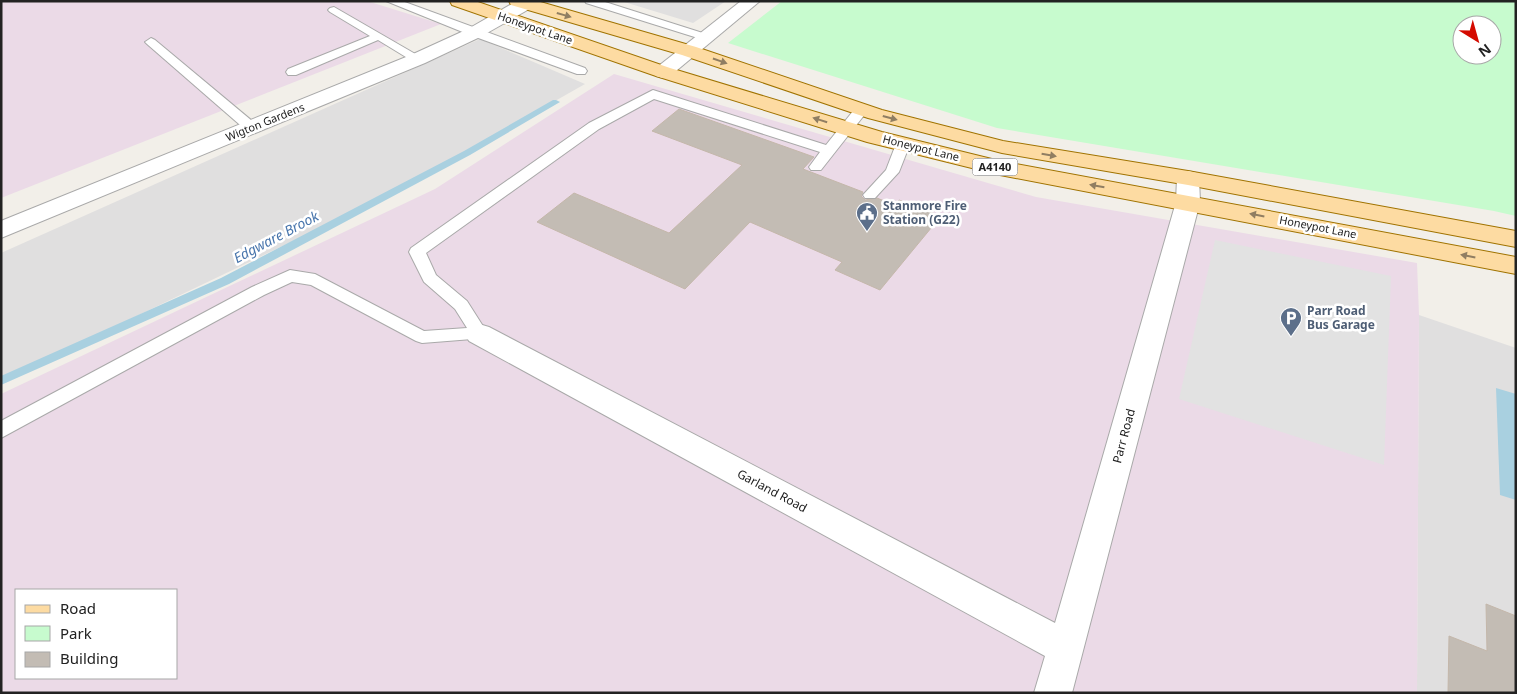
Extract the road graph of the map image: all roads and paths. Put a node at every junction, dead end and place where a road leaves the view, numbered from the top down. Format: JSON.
{"nodes":[{"id":1,"x":391,"y":1,"type":"edge"},
{"id":2,"x":458,"y":1,"type":"edge"},
{"id":3,"x":590,"y":1,"type":"edge"},
{"id":4,"x":752,"y":1,"type":"edge"},
{"id":5,"x":515,"y":7,"type":"edge"},
{"id":6,"x":334,"y":10,"type":"dead end"},
{"id":7,"x":474,"y":33,"type":"junction"},
{"id":8,"x":379,"y":36,"type":"junction"},
{"id":9,"x":705,"y":37,"type":"junction"},
{"id":10,"x":151,"y":42,"type":"dead end"},
{"id":11,"x":689,"y":51,"type":"junction"},
{"id":12,"x":418,"y":59,"type":"junction"},
{"id":13,"x":581,"y":70,"type":"dead end"},
{"id":14,"x":292,"y":72,"type":"dead end"},
{"id":15,"x":663,"y":72,"type":"junction"},
{"id":16,"x":862,"y":109,"type":"junction"},
{"id":17,"x":252,"y":128,"type":"junction"},
{"id":18,"x":847,"y":128,"type":"junction"},
{"id":19,"x":903,"y":144,"type":"junction"},
{"id":20,"x":830,"y":152,"type":"junction"},
{"id":21,"x":816,"y":167,"type":"dead end"},
{"id":22,"x":1188,"y":190,"type":"junction"},
{"id":23,"x":870,"y":195,"type":"dead end"},
{"id":24,"x":1,"y":230,"type":"edge"},
{"id":25,"x":1516,"y":239,"type":"edge"},
{"id":26,"x":1516,"y":266,"type":"edge"},
{"id":27,"x":479,"y":334,"type":"junction"},
{"id":28,"x":1,"y":430,"type":"edge"},
{"id":29,"x":1066,"y":648,"type":"junction"},
{"id":30,"x":1053,"y":693,"type":"edge"}],
"edges":[{"from":1,"to":7,"type":"lane"},
{"from":2,"to":5,"type":"main road","name":"Honeypot Lane","number":"A4140"},
{"from":3,"to":9,"type":"lane"},
{"from":4,"to":9,"type":"street"},
{"from":5,"to":7,"type":"street","name":"Wigton Gardens"},
{"from":5,"to":11,"type":"main road","name":"Honeypot Lane","number":"A4140","one_way":true},
{"from":5,"to":15,"type":"main road","name":"Honeypot Lane","number":"A4140"},
{"from":6,"to":8,"type":"lane"},
{"from":7,"to":12,"type":"street","name":"Wigton Gardens"},
{"from":7,"to":13,"type":"lane"},
{"from":8,"to":12,"type":"lane"},
{"from":8,"to":14,"type":"lane"},
{"from":9,"to":11,"type":"street"},
{"from":10,"to":17,"type":"lane"},
{"from":11,"to":15,"type":"street"},
{"from":11,"to":16,"type":"main road","name":"Honeypot Lane","number":"A4140","one_way":true},
{"from":12,"to":17,"type":"street","name":"Wigton Gardens"},
{"from":18,"to":15,"type":"main road","name":"Honeypot Lane","number":"A4140","one_way":true},
{"from":16,"to":18,"type":"lane"},
{"from":16,"to":22,"type":"main road","name":"Honeypot Lane","number":"A4140","one_way":true},
{"from":17,"to":24,"type":"street","name":"Wigton Gardens"},
{"from":18,"to":19,"type":"main road","name":"Honeypot Lane","number":"A4140"},
{"from":18,"to":20,"type":"lane"},
{"from":22,"to":19,"type":"main road","name":"Honeypot Lane","number":"A4140","one_way":true},
{"from":19,"to":23,"type":"lane"},
{"from":20,"to":21,"type":"lane"},
{"from":20,"to":27,"type":"lane"},
{"from":22,"to":25,"type":"main road","name":"Honeypot Lane","number":"A4140"},
{"from":26,"to":22,"type":"main road","name":"Honeypot Lane","number":"A4140","one_way":true},
{"from":22,"to":29,"type":"street","name":"Parr Road"},
{"from":27,"to":28,"type":"lane"},
{"from":27,"to":29,"type":"street","name":"Garland Road"},
{"from":29,"to":30,"type":"street","name":"Parr Road"}]}
